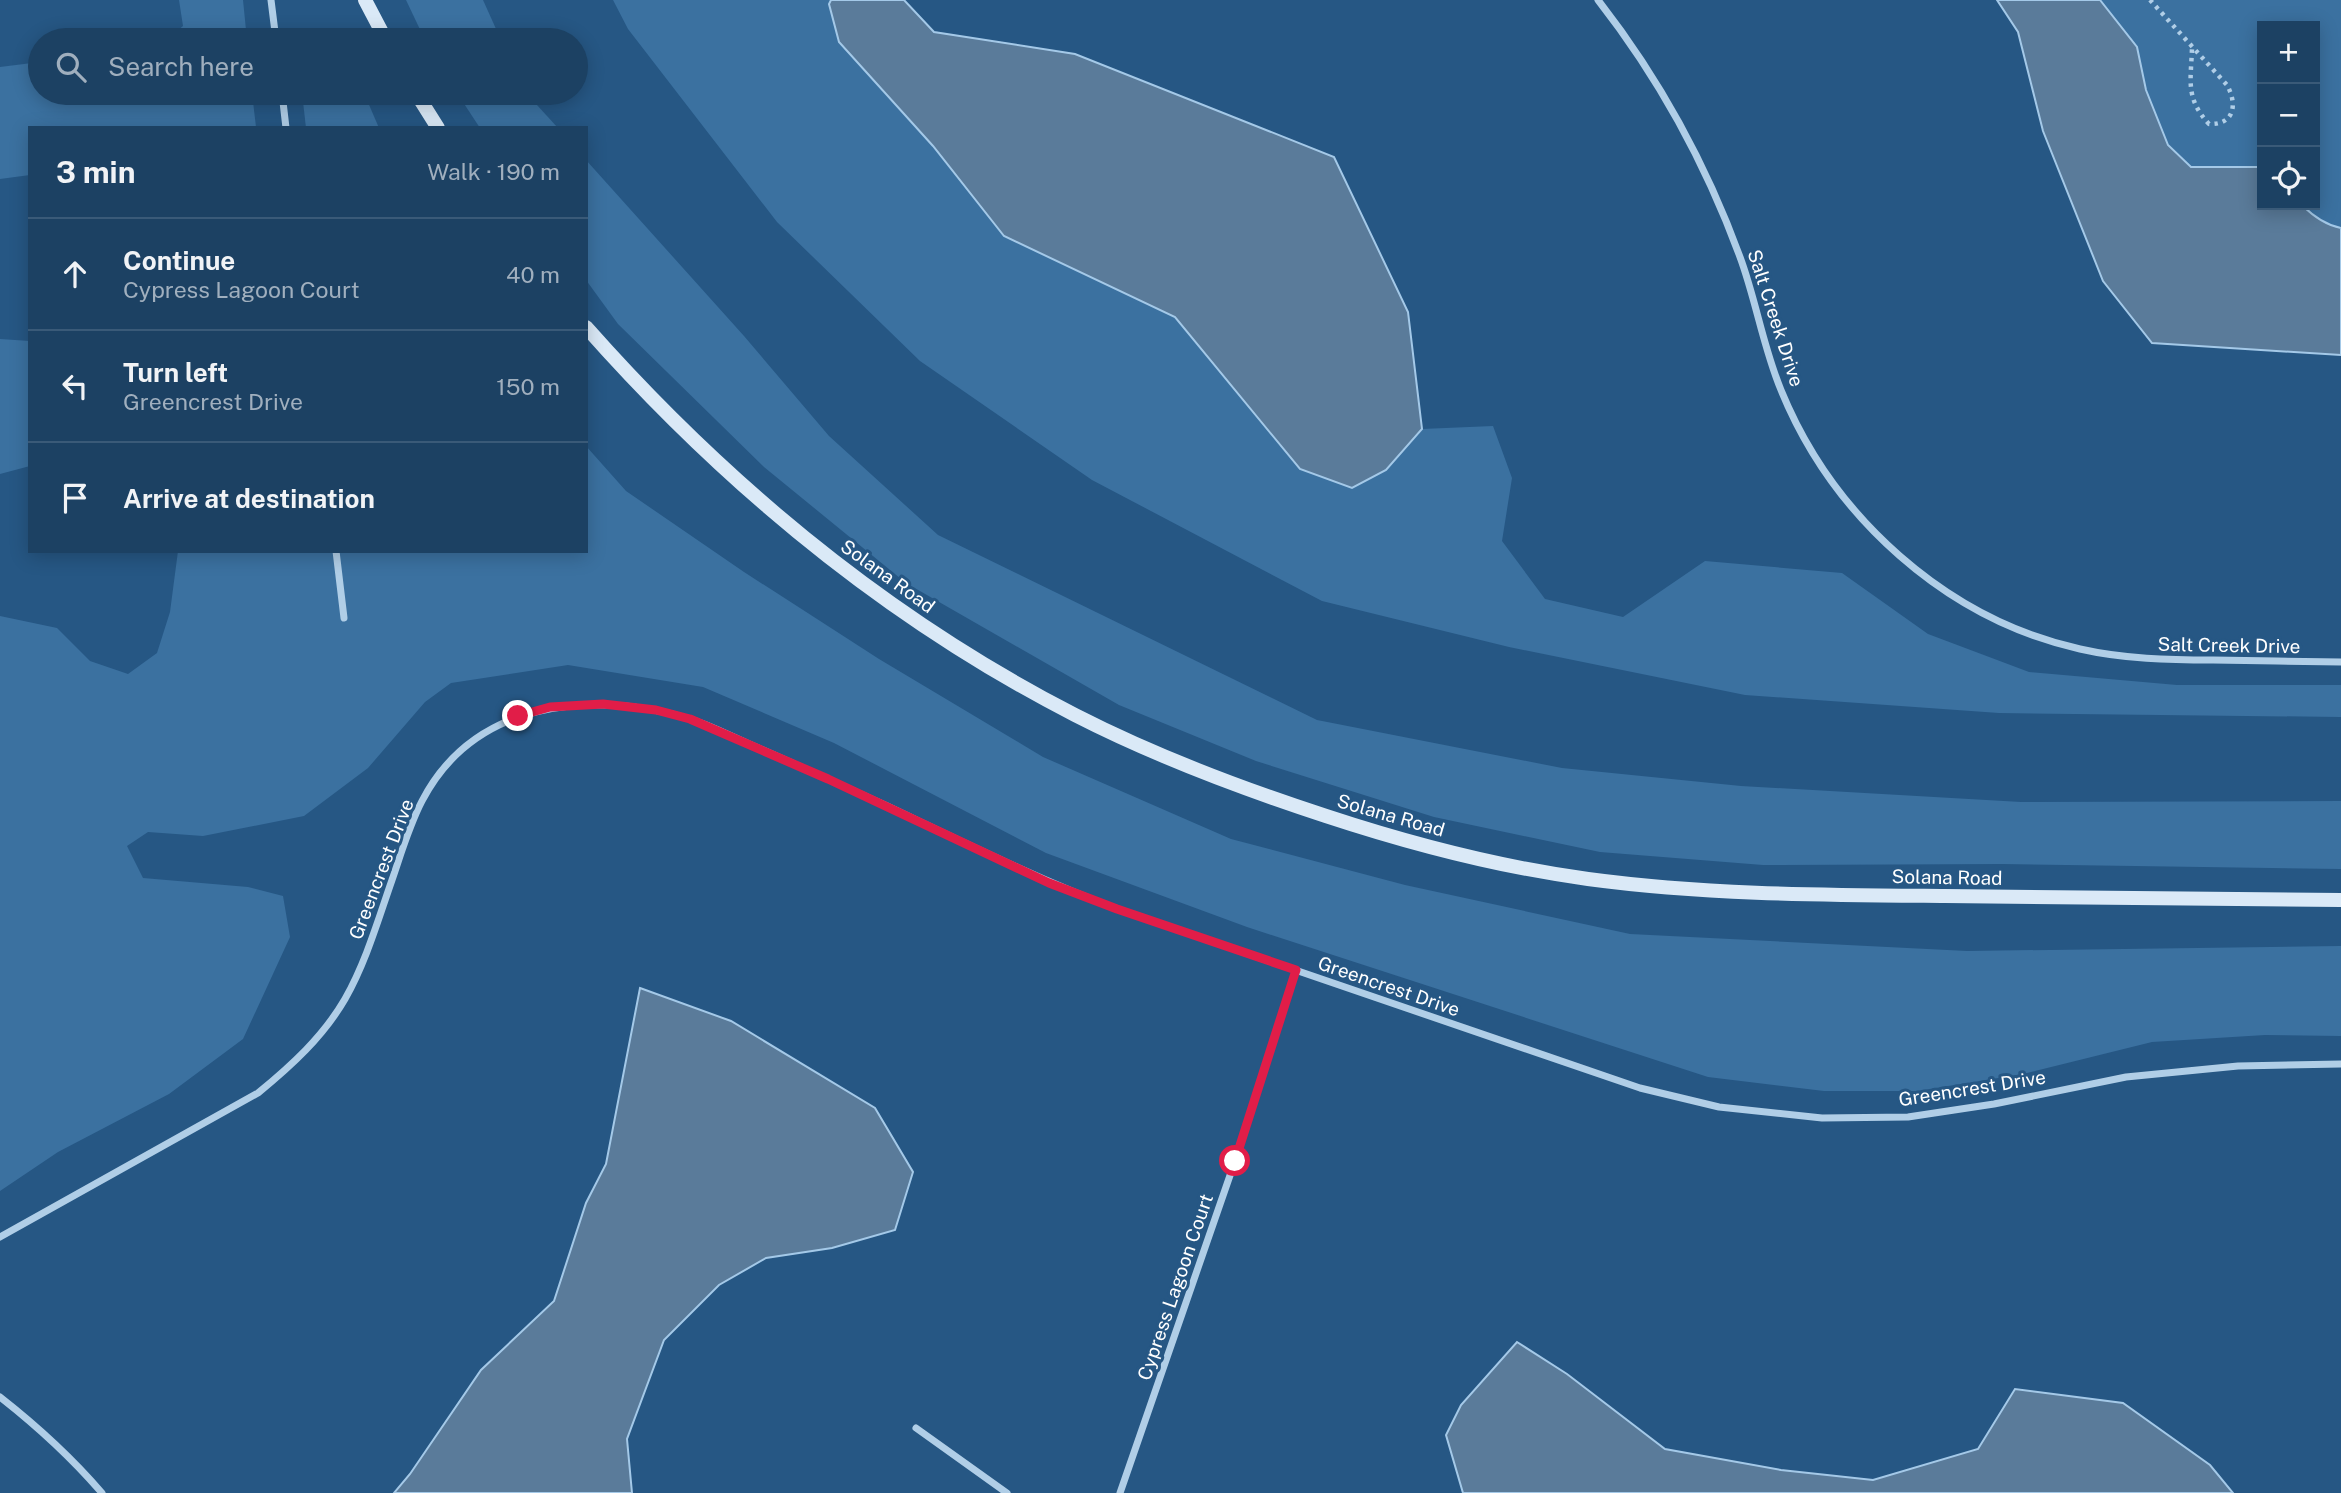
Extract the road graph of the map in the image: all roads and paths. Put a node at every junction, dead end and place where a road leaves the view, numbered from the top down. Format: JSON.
{"nodes":[{"id":1,"x":271,"y":0,"type":"edge"},
{"id":2,"x":365,"y":0,"type":"edge"},
{"id":3,"x":1598,"y":0,"type":"edge"},
{"id":4,"x":2150,"y":0,"type":"edge"},
{"id":5,"x":274,"y":28,"type":"edge"},
{"id":6,"x":380,"y":28,"type":"edge"},
{"id":7,"x":2193,"y":48,"type":"junction"},
{"id":8,"x":283,"y":105,"type":"edge"},
{"id":9,"x":424,"y":105,"type":"edge"},
{"id":10,"x":286,"y":126,"type":"edge"},
{"id":11,"x":437,"y":126,"type":"edge"},
{"id":12,"x":588,"y":329,"type":"edge"},
{"id":13,"x":336,"y":553,"type":"edge"},
{"id":14,"x":344,"y":618,"type":"dead end"},
{"id":15,"x":2341,"y":662,"type":"edge"},
{"id":16,"x":2341,"y":900,"type":"edge"},
{"id":17,"x":1296,"y":970,"type":"junction"},
{"id":18,"x":2341,"y":1064,"type":"edge"},
{"id":19,"x":0,"y":1237,"type":"edge"},
{"id":20,"x":0,"y":1397,"type":"edge"},
{"id":21,"x":916,"y":1428,"type":"dead end"},
{"id":22,"x":102,"y":1493,"type":"edge"},
{"id":23,"x":1007,"y":1493,"type":"edge"},
{"id":24,"x":1120,"y":1493,"type":"edge"}],
"edges":[{"from":1,"to":5,"type":"street"},
{"from":2,"to":6,"type":"street"},
{"from":3,"to":15,"type":"street","name":"Salt Creek Drive"},
{"from":4,"to":7,"type":"path"},
{"from":7,"to":7,"type":"path"},
{"from":8,"to":10,"type":"street"},
{"from":9,"to":11,"type":"street"},
{"from":12,"to":16,"type":"street","name":"Solana Road"},
{"from":13,"to":14,"type":"street"},
{"from":17,"to":18,"type":"street","name":"Greencrest Drive"},
{"from":17,"to":19,"type":"street","name":"Greencrest Drive"},
{"from":17,"to":24,"type":"street","name":"Cypress Lagoon Court"},
{"from":20,"to":22,"type":"street"},
{"from":21,"to":23,"type":"street"}]}
